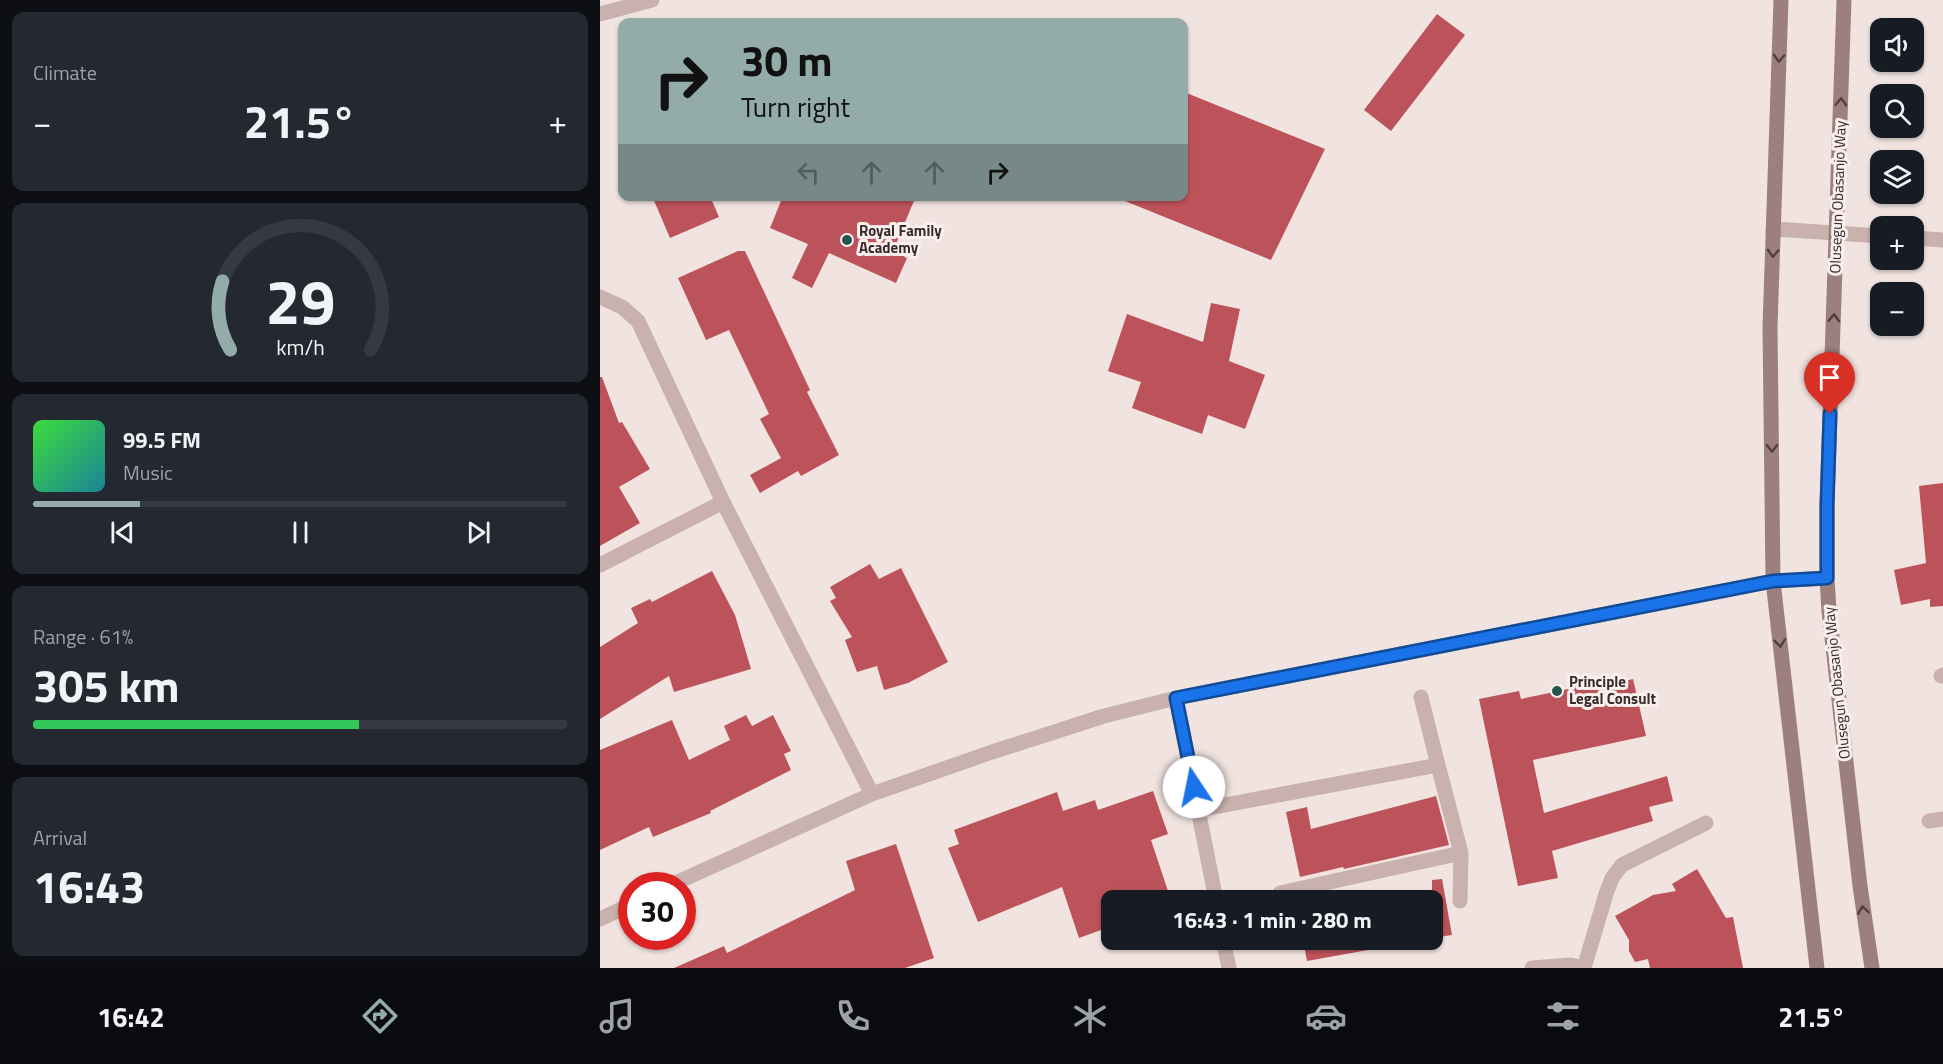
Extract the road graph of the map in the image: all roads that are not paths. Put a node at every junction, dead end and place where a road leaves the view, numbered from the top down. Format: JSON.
{"nodes":[{"id":1,"x":652,"y":0,"type":"edge"},
{"id":2,"x":1781,"y":0,"type":"edge"},
{"id":3,"x":1844,"y":0,"type":"edge"},
{"id":4,"x":607,"y":8,"type":"edge"},
{"id":5,"x":1773,"y":229,"type":"junction"},
{"id":6,"x":1837,"y":233,"type":"junction"},
{"id":7,"x":1870,"y":235,"type":"edge"},
{"id":8,"x":1924,"y":239,"type":"edge"},
{"id":9,"x":1943,"y":240,"type":"edge"},
{"id":10,"x":600,"y":297,"type":"edge"},
{"id":11,"x":723,"y":502,"type":"junction"},
{"id":12,"x":600,"y":565,"type":"edge"},
{"id":13,"x":1827,"y":578,"type":"junction"},
{"id":14,"x":1773,"y":581,"type":"junction"},
{"id":15,"x":1176,"y":698,"type":"junction"},
{"id":16,"x":1421,"y":698,"type":"dead end"},
{"id":17,"x":1438,"y":765,"type":"junction"},
{"id":18,"x":872,"y":794,"type":"junction"},
{"id":19,"x":1198,"y":810,"type":"junction"},
{"id":20,"x":1706,"y":823,"type":"dead end"},
{"id":21,"x":1461,"y":852,"type":"junction"},
{"id":22,"x":696,"y":874,"type":"edge"},
{"id":23,"x":1214,"y":890,"type":"edge"},
{"id":24,"x":1293,"y":890,"type":"edge"},
{"id":25,"x":1460,"y":901,"type":"dead end"},
{"id":26,"x":618,"y":911,"type":"edge"},
{"id":27,"x":600,"y":919,"type":"edge"},
{"id":28,"x":1225,"y":950,"type":"edge"},
{"id":29,"x":1229,"y":968,"type":"edge"},
{"id":30,"x":1532,"y":968,"type":"edge"},
{"id":31,"x":1584,"y":968,"type":"edge"},
{"id":32,"x":1817,"y":968,"type":"edge"},
{"id":33,"x":1872,"y":968,"type":"edge"}],
"edges":[{"from":1,"to":4,"type":"street"},
{"from":2,"to":5,"type":"main road","one_way":true},
{"from":6,"to":3,"type":"main road","name":"Olusegun Obasanjo Way","one_way":true},
{"from":5,"to":6,"type":"street"},
{"from":5,"to":14,"type":"main road","one_way":true},
{"from":6,"to":7,"type":"street"},
{"from":13,"to":6,"type":"main road","name":"Olusegun Obasanjo Way","one_way":true},
{"from":8,"to":9,"type":"street"},
{"from":10,"to":11,"type":"street"},
{"from":11,"to":12,"type":"street"},
{"from":11,"to":18,"type":"street"},
{"from":13,"to":14,"type":"street"},
{"from":33,"to":13,"type":"main road","name":"Olusegun Obasanjo Way","one_way":true},
{"from":14,"to":15,"type":"street"},
{"from":14,"to":32,"type":"main road","one_way":true},
{"from":15,"to":18,"type":"street"},
{"from":15,"to":19,"type":"street"},
{"from":16,"to":17,"type":"street"},
{"from":17,"to":19,"type":"street"},
{"from":17,"to":21,"type":"street"},
{"from":18,"to":22,"type":"street"},
{"from":19,"to":23,"type":"street"},
{"from":20,"to":31,"type":"street"},
{"from":21,"to":24,"type":"street"},
{"from":21,"to":25,"type":"street"},
{"from":26,"to":27,"type":"street"},
{"from":28,"to":29,"type":"street"},
{"from":30,"to":31,"type":"street"}]}
